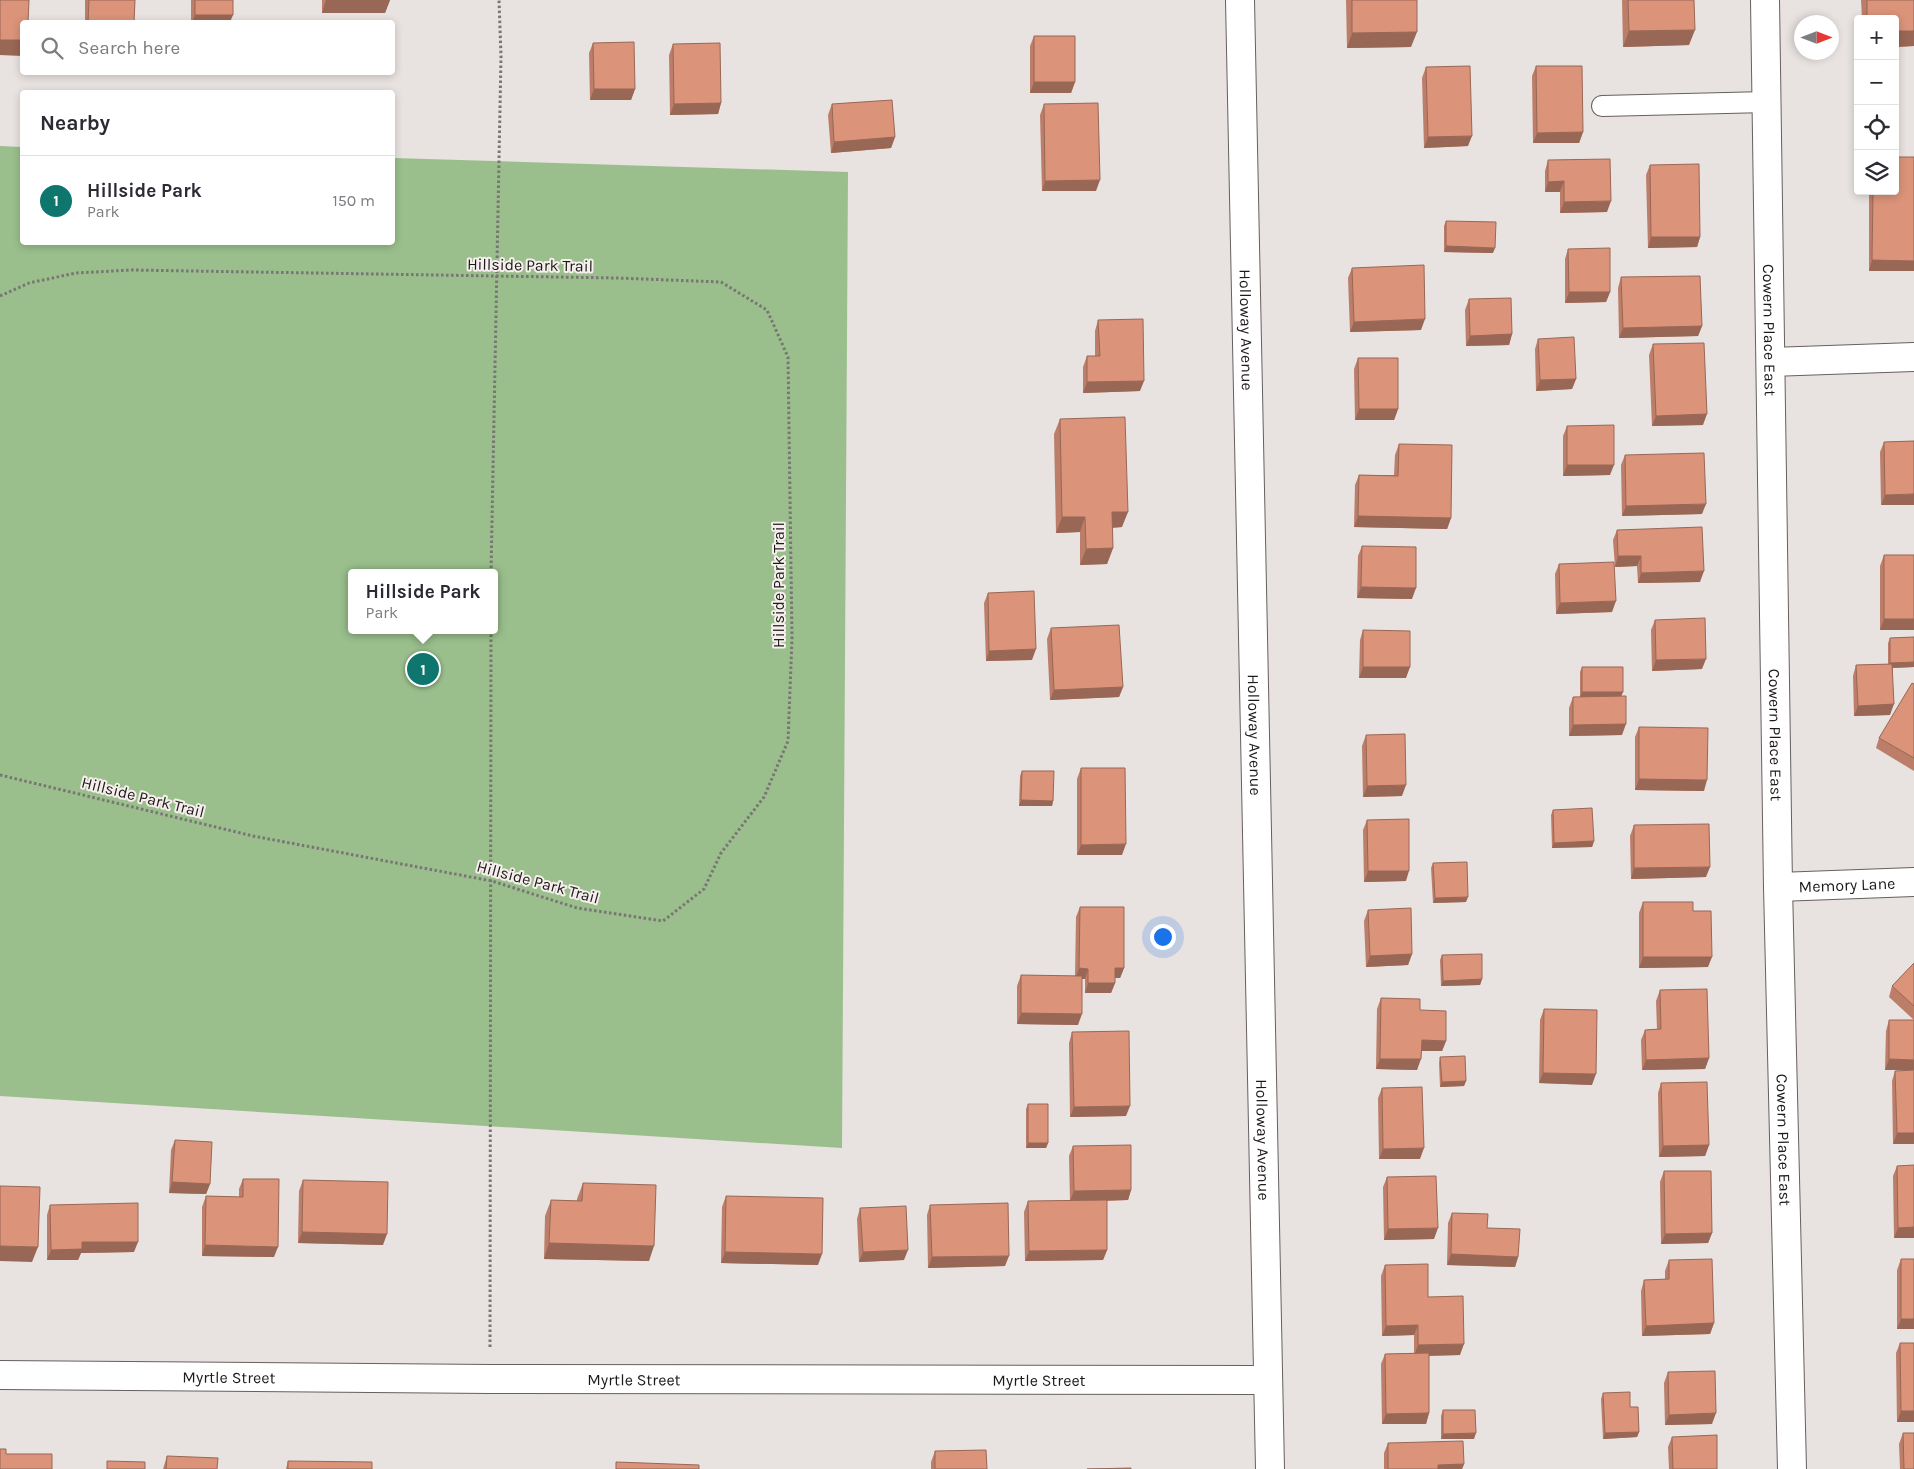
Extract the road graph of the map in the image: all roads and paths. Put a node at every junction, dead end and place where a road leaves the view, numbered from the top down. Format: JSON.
{"nodes":[{"id":1,"x":499,"y":0,"type":"edge"},
{"id":2,"x":1240,"y":0,"type":"edge"},
{"id":3,"x":1765,"y":0,"type":"edge"},
{"id":4,"x":1767,"y":102,"type":"junction"},
{"id":5,"x":1602,"y":106,"type":"dead end"},
{"id":6,"x":496,"y":277,"type":"junction"},
{"id":7,"x":0,"y":296,"type":"edge"},
{"id":8,"x":1914,"y":357,"type":"edge"},
{"id":9,"x":1772,"y":362,"type":"junction"},
{"id":10,"x":492,"y":569,"type":"edge"},
{"id":11,"x":492,"y":634,"type":"edge"},
{"id":12,"x":0,"y":775,"type":"edge"},
{"id":13,"x":492,"y":881,"type":"junction"},
{"id":14,"x":1914,"y":882,"type":"edge"},
{"id":15,"x":1778,"y":887,"type":"junction"},
{"id":16,"x":0,"y":1374,"type":"edge"},
{"id":17,"x":490,"y":1379,"type":"junction"},
{"id":18,"x":1268,"y":1380,"type":"junction"},
{"id":19,"x":1270,"y":1469,"type":"edge"},
{"id":20,"x":1792,"y":1469,"type":"edge"}],
"edges":[{"from":1,"to":6,"type":"path"},
{"from":2,"to":18,"type":"street","name":"Holloway Avenue"},
{"from":3,"to":4,"type":"street","name":"Cowern Place East"},
{"from":4,"to":5,"type":"lane"},
{"from":4,"to":9,"type":"street","name":"Cowern Place East"},
{"from":6,"to":7,"type":"path","name":"Hillside Park Trail"},
{"from":6,"to":10,"type":"path"},
{"from":6,"to":13,"type":"path","name":"Hillside Park Trail"},
{"from":8,"to":9,"type":"street"},
{"from":9,"to":15,"type":"street","name":"Cowern Place East"},
{"from":11,"to":13,"type":"path"},
{"from":12,"to":13,"type":"path","name":"Hillside Park Trail"},
{"from":13,"to":17,"type":"path"},
{"from":14,"to":15,"type":"street","name":"Memory Lane"},
{"from":15,"to":20,"type":"street","name":"Cowern Place East"},
{"from":16,"to":17,"type":"street","name":"Myrtle Street"},
{"from":17,"to":18,"type":"street","name":"Myrtle Street"},
{"from":18,"to":19,"type":"street","name":"Holloway Avenue"}]}
